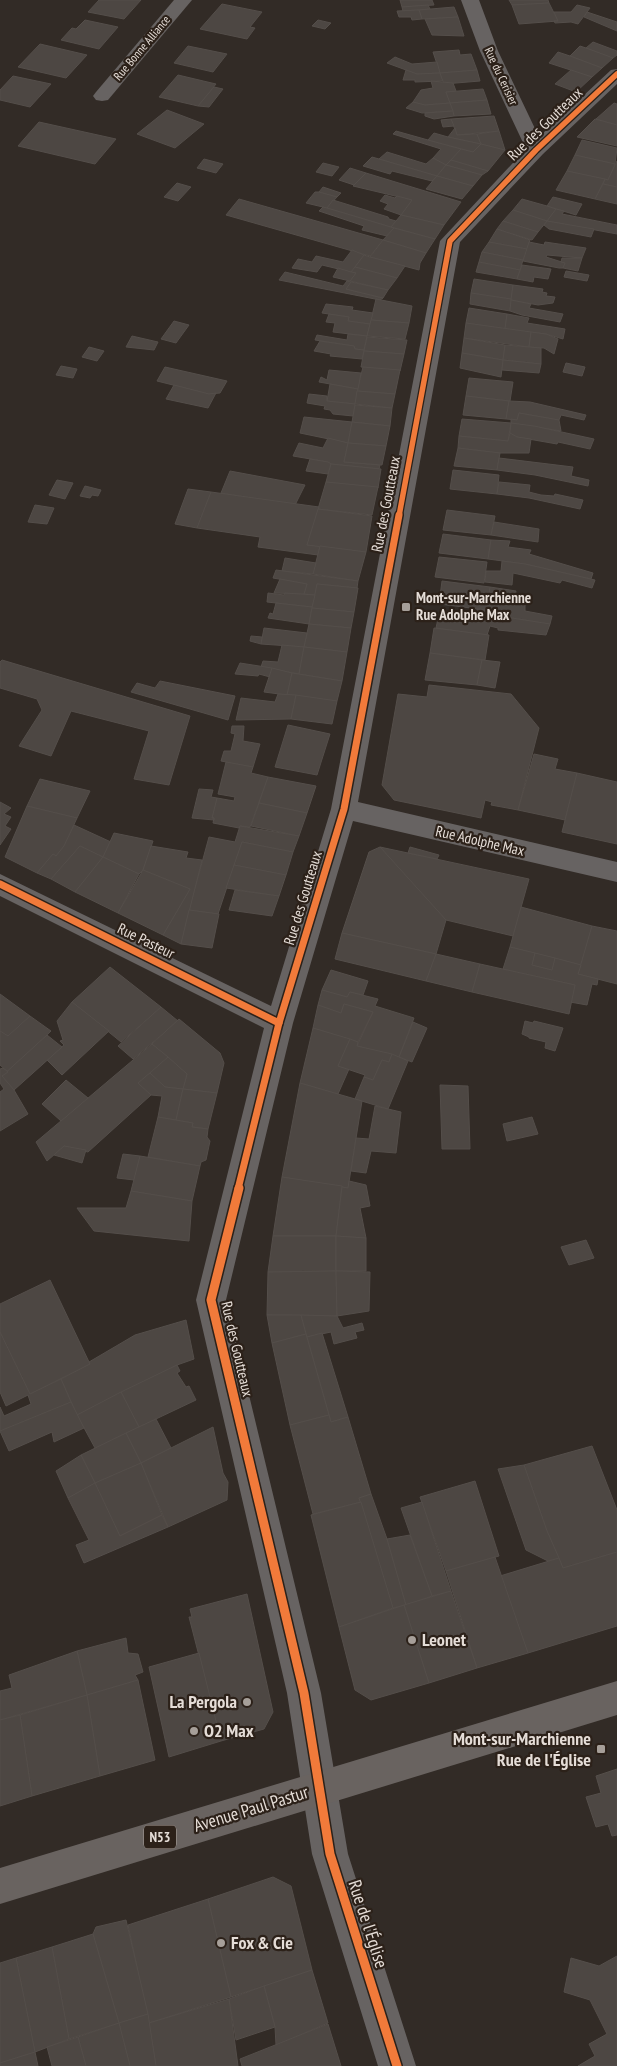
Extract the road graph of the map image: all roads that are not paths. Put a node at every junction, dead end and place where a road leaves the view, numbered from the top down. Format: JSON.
{"nodes":[{"id":1,"x":183,"y":0,"type":"edge"},
{"id":2,"x":470,"y":0,"type":"edge"},
{"id":3,"x":617,"y":74,"type":"edge"},
{"id":4,"x":102,"y":96,"type":"dead end"},
{"id":5,"x":536,"y":150,"type":"junction"},
{"id":6,"x":344,"y":809,"type":"junction"},
{"id":7,"x":617,"y":872,"type":"edge"},
{"id":8,"x":0,"y":884,"type":"edge"},
{"id":9,"x":280,"y":1022,"type":"junction"},
{"id":10,"x":617,"y":1698,"type":"edge"},
{"id":11,"x":320,"y":1788,"type":"junction"},
{"id":12,"x":0,"y":1886,"type":"edge"},
{"id":13,"x":397,"y":2066,"type":"edge"}],
"edges":[{"from":1,"to":4,"type":"street","name":"Rue Bonne Alliance"},
{"from":2,"to":5,"type":"street","name":"Rue du Cerisier"},
{"from":3,"to":5,"type":"street","name":"Rue des Goutteaux"},
{"from":5,"to":6,"type":"street","name":"Rue des Goutteaux"},
{"from":6,"to":7,"type":"street","name":"Rue Adolphe Max"},
{"from":6,"to":9,"type":"street","name":"Rue des Goutteaux"},
{"from":8,"to":9,"type":"street","name":"Rue Pasteur"},
{"from":9,"to":11,"type":"street","name":"Rue des Goutteaux"},
{"from":10,"to":11,"type":"main road","name":"Avenue Paul Pastur","number":"N53"},
{"from":11,"to":12,"type":"main road","name":"Avenue Paul Pastur","number":"N53"},
{"from":11,"to":13,"type":"street","name":"Rue de l'Église"}]}
